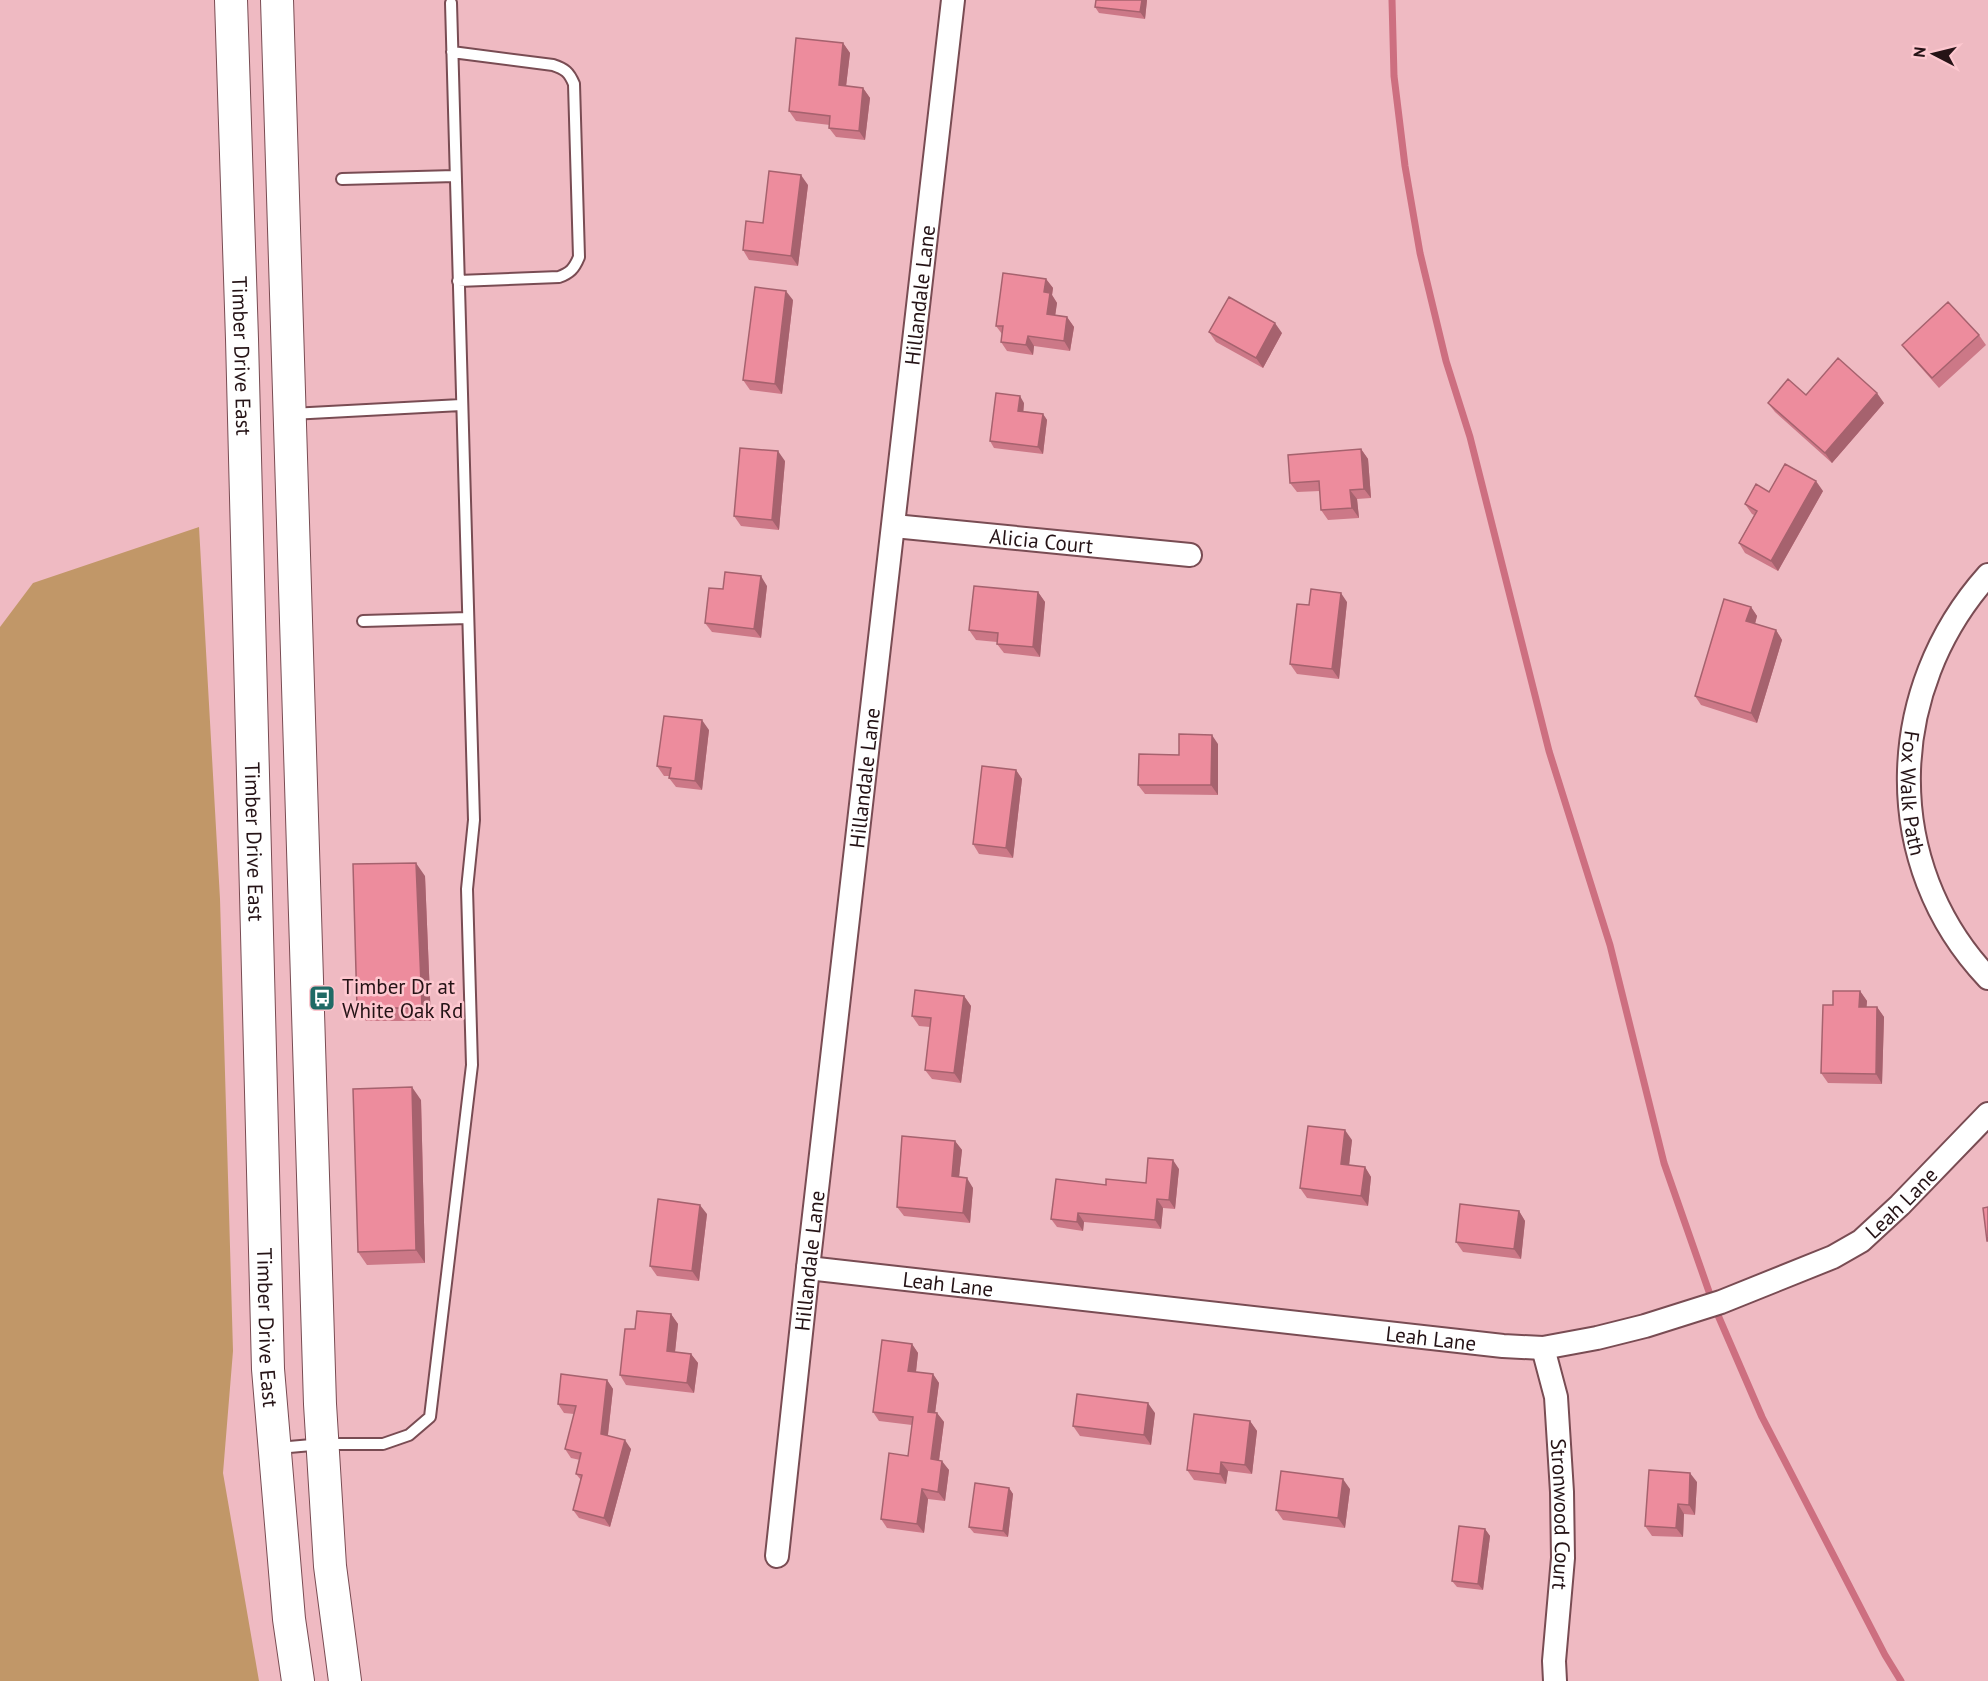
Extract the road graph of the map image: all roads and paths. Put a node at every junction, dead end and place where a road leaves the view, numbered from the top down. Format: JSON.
{"nodes":[{"id":1,"x":231,"y":0,"type":"edge"},
{"id":2,"x":261,"y":0,"type":"edge"},
{"id":3,"x":277,"y":0,"type":"edge"},
{"id":4,"x":953,"y":0,"type":"edge"},
{"id":5,"x":451,"y":3,"type":"dead end"},
{"id":6,"x":452,"y":52,"type":"junction"},
{"id":7,"x":455,"y":176,"type":"junction"},
{"id":8,"x":342,"y":179,"type":"dead end"},
{"id":9,"x":282,"y":205,"type":"junction"},
{"id":10,"x":458,"y":281,"type":"junction"},
{"id":11,"x":462,"y":405,"type":"junction"},
{"id":12,"x":291,"y":414,"type":"junction"},
{"id":13,"x":894,"y":526,"type":"junction"},
{"id":14,"x":1190,"y":555,"type":"dead end"},
{"id":15,"x":1988,"y":575,"type":"edge"},
{"id":16,"x":468,"y":618,"type":"junction"},
{"id":17,"x":363,"y":621,"type":"dead end"},
{"id":18,"x":1988,"y":978,"type":"edge"},
{"id":19,"x":1988,"y":1114,"type":"edge"},
{"id":20,"x":808,"y":1268,"type":"junction"},
{"id":21,"x":1543,"y":1348,"type":"junction"},
{"id":22,"x":323,"y":1444,"type":"junction"},
{"id":23,"x":275,"y":1448,"type":"junction"},
{"id":24,"x":777,"y":1556,"type":"dead end"},
{"id":25,"x":298,"y":1681,"type":"edge"},
{"id":26,"x":345,"y":1681,"type":"edge"},
{"id":27,"x":1555,"y":1681,"type":"edge"}],
"edges":[{"from":1,"to":23,"type":"main road","name":"Timber Drive East"},
{"from":2,"to":9,"type":"main road"},
{"from":3,"to":9,"type":"main road"},
{"from":4,"to":13,"type":"street","name":"Hillandale Lane"},
{"from":5,"to":6,"type":"lane"},
{"from":6,"to":7,"type":"lane"},
{"from":6,"to":10,"type":"lane"},
{"from":7,"to":8,"type":"lane"},
{"from":7,"to":10,"type":"lane"},
{"from":9,"to":12,"type":"main road"},
{"from":10,"to":11,"type":"lane"},
{"from":11,"to":12,"type":"lane"},
{"from":11,"to":16,"type":"lane"},
{"from":12,"to":22,"type":"main road"},
{"from":13,"to":14,"type":"street","name":"Alicia Court"},
{"from":13,"to":20,"type":"street","name":"Hillandale Lane"},
{"from":15,"to":18,"type":"street","name":"Fox Walk Path"},
{"from":16,"to":17,"type":"lane"},
{"from":16,"to":22,"type":"lane"},
{"from":19,"to":21,"type":"street","name":"Leah Lane"},
{"from":20,"to":21,"type":"street","name":"Leah Lane"},
{"from":20,"to":24,"type":"street","name":"Hillandale Lane"},
{"from":21,"to":27,"type":"street","name":"Stronwood Court"},
{"from":22,"to":23,"type":"lane"},
{"from":22,"to":26,"type":"main road"},
{"from":23,"to":25,"type":"main road","name":"Timber Drive East"}]}
